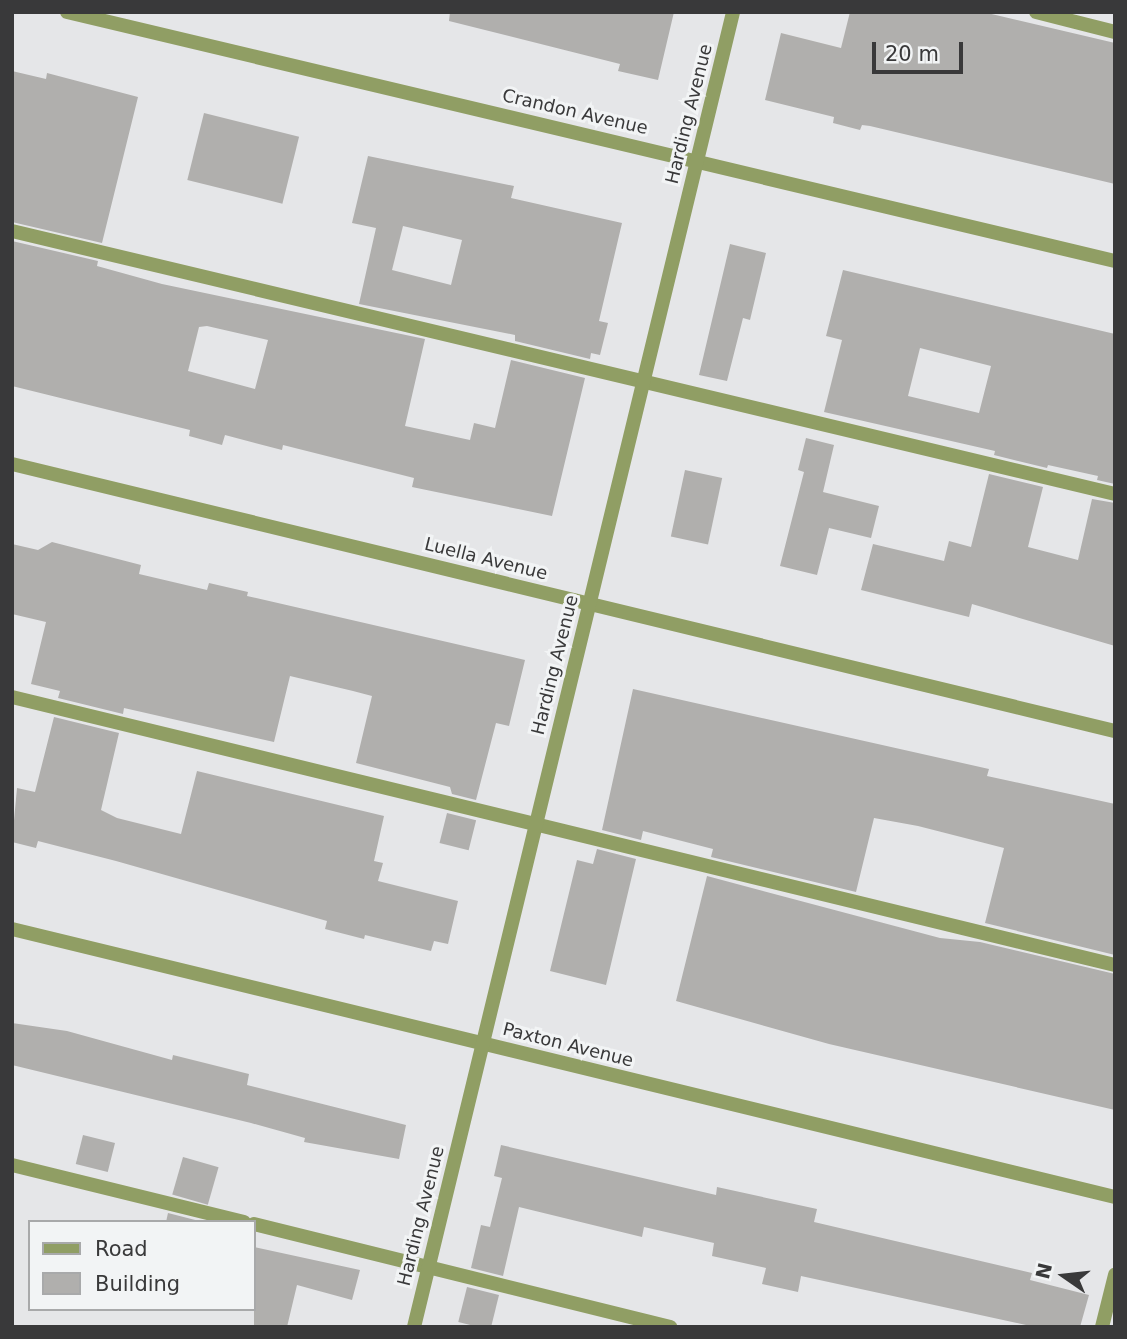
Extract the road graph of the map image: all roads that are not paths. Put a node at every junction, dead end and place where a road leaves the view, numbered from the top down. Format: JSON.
{"nodes":[{"id":1,"x":67,"y":12,"type":"edge"},
{"id":2,"x":733,"y":12,"type":"edge"},
{"id":3,"x":1036,"y":12,"type":"edge"},
{"id":4,"x":1115,"y":32,"type":"edge"},
{"id":5,"x":697,"y":161,"type":"junction"},
{"id":6,"x":12,"y":231,"type":"edge"},
{"id":7,"x":1115,"y":261,"type":"edge"},
{"id":8,"x":643,"y":383,"type":"junction"},
{"id":9,"x":12,"y":464,"type":"edge"},
{"id":10,"x":1115,"y":494,"type":"edge"},
{"id":11,"x":589,"y":603,"type":"junction"},
{"id":12,"x":12,"y":697,"type":"edge"},
{"id":13,"x":1115,"y":730,"type":"edge"},
{"id":14,"x":536,"y":823,"type":"junction"},
{"id":15,"x":12,"y":929,"type":"edge"},
{"id":16,"x":1115,"y":965,"type":"edge"},
{"id":17,"x":482,"y":1044,"type":"junction"},
{"id":18,"x":12,"y":1165,"type":"edge"},
{"id":19,"x":1115,"y":1197,"type":"edge"},
{"id":20,"x":236,"y":1220,"type":"edge"},
{"id":21,"x":256,"y":1224,"type":"edge"},
{"id":22,"x":428,"y":1267,"type":"junction"},
{"id":23,"x":1115,"y":1275,"type":"edge"},
{"id":24,"x":414,"y":1327,"type":"edge"},
{"id":25,"x":670,"y":1327,"type":"edge"},
{"id":26,"x":1102,"y":1327,"type":"edge"}],
"edges":[{"from":1,"to":5,"type":"street","name":"Crandon Avenue"},
{"from":2,"to":5,"type":"street","name":"Harding Avenue"},
{"from":3,"to":4,"type":"street"},
{"from":5,"to":7,"type":"street","name":"Crandon Avenue"},
{"from":5,"to":8,"type":"street","name":"Harding Avenue"},
{"from":6,"to":8,"type":"street"},
{"from":8,"to":10,"type":"street"},
{"from":8,"to":11,"type":"street","name":"Harding Avenue"},
{"from":9,"to":11,"type":"street","name":"Luella Avenue"},
{"from":11,"to":13,"type":"street","name":"Luella Avenue"},
{"from":11,"to":14,"type":"street","name":"Harding Avenue"},
{"from":12,"to":14,"type":"street"},
{"from":14,"to":16,"type":"street"},
{"from":14,"to":17,"type":"street","name":"Harding Avenue"},
{"from":15,"to":17,"type":"street","name":"Paxton Avenue"},
{"from":17,"to":19,"type":"street","name":"Paxton Avenue"},
{"from":17,"to":22,"type":"street","name":"Harding Avenue"},
{"from":18,"to":20,"type":"street"},
{"from":21,"to":22,"type":"street"},
{"from":22,"to":24,"type":"street","name":"Harding Avenue"},
{"from":22,"to":25,"type":"street"},
{"from":23,"to":26,"type":"street"}]}
